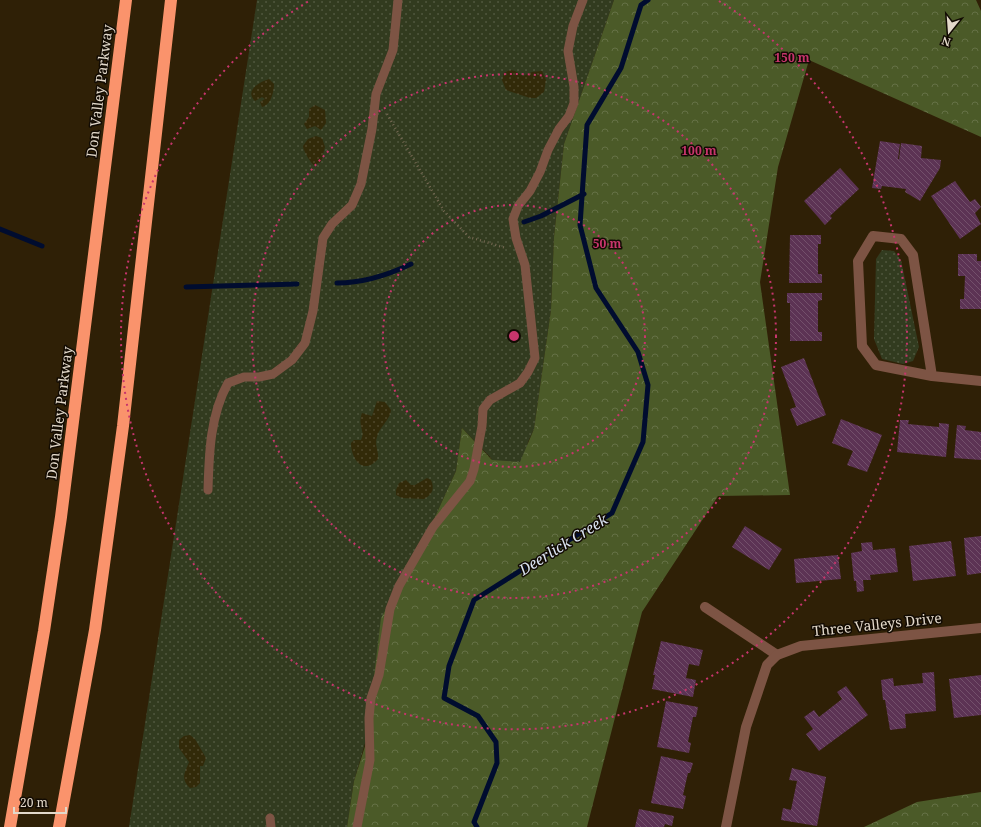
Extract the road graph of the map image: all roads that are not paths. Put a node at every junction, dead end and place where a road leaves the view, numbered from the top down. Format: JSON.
{"nodes":[{"id":1,"x":126,"y":0,"type":"edge"},
{"id":2,"x":171,"y":0,"type":"edge"},
{"id":3,"x":398,"y":0,"type":"edge"},
{"id":4,"x":583,"y":0,"type":"edge"},
{"id":5,"x":932,"y":376,"type":"junction"},
{"id":6,"x":981,"y":380,"type":"edge"},
{"id":7,"x":208,"y":490,"type":"dead end"},
{"id":8,"x":705,"y":606,"type":"dead end"},
{"id":9,"x":981,"y":628,"type":"edge"},
{"id":10,"x":777,"y":655,"type":"junction"},
{"id":11,"x":10,"y":827,"type":"edge"},
{"id":12,"x":59,"y":827,"type":"edge"},
{"id":13,"x":357,"y":827,"type":"edge"},
{"id":14,"x":726,"y":827,"type":"edge"}],
"edges":[{"from":1,"to":11,"type":"highway","name":"Don Valley Parkway"},
{"from":2,"to":12,"type":"highway"},
{"from":3,"to":7,"type":"lane"},
{"from":4,"to":13,"type":"lane"},
{"from":5,"to":5,"type":"street"},
{"from":5,"to":6,"type":"street"},
{"from":8,"to":10,"type":"street"},
{"from":9,"to":10,"type":"street","name":"Three Valleys Drive"},
{"from":10,"to":14,"type":"street","name":"Three Valleys Drive"}]}
